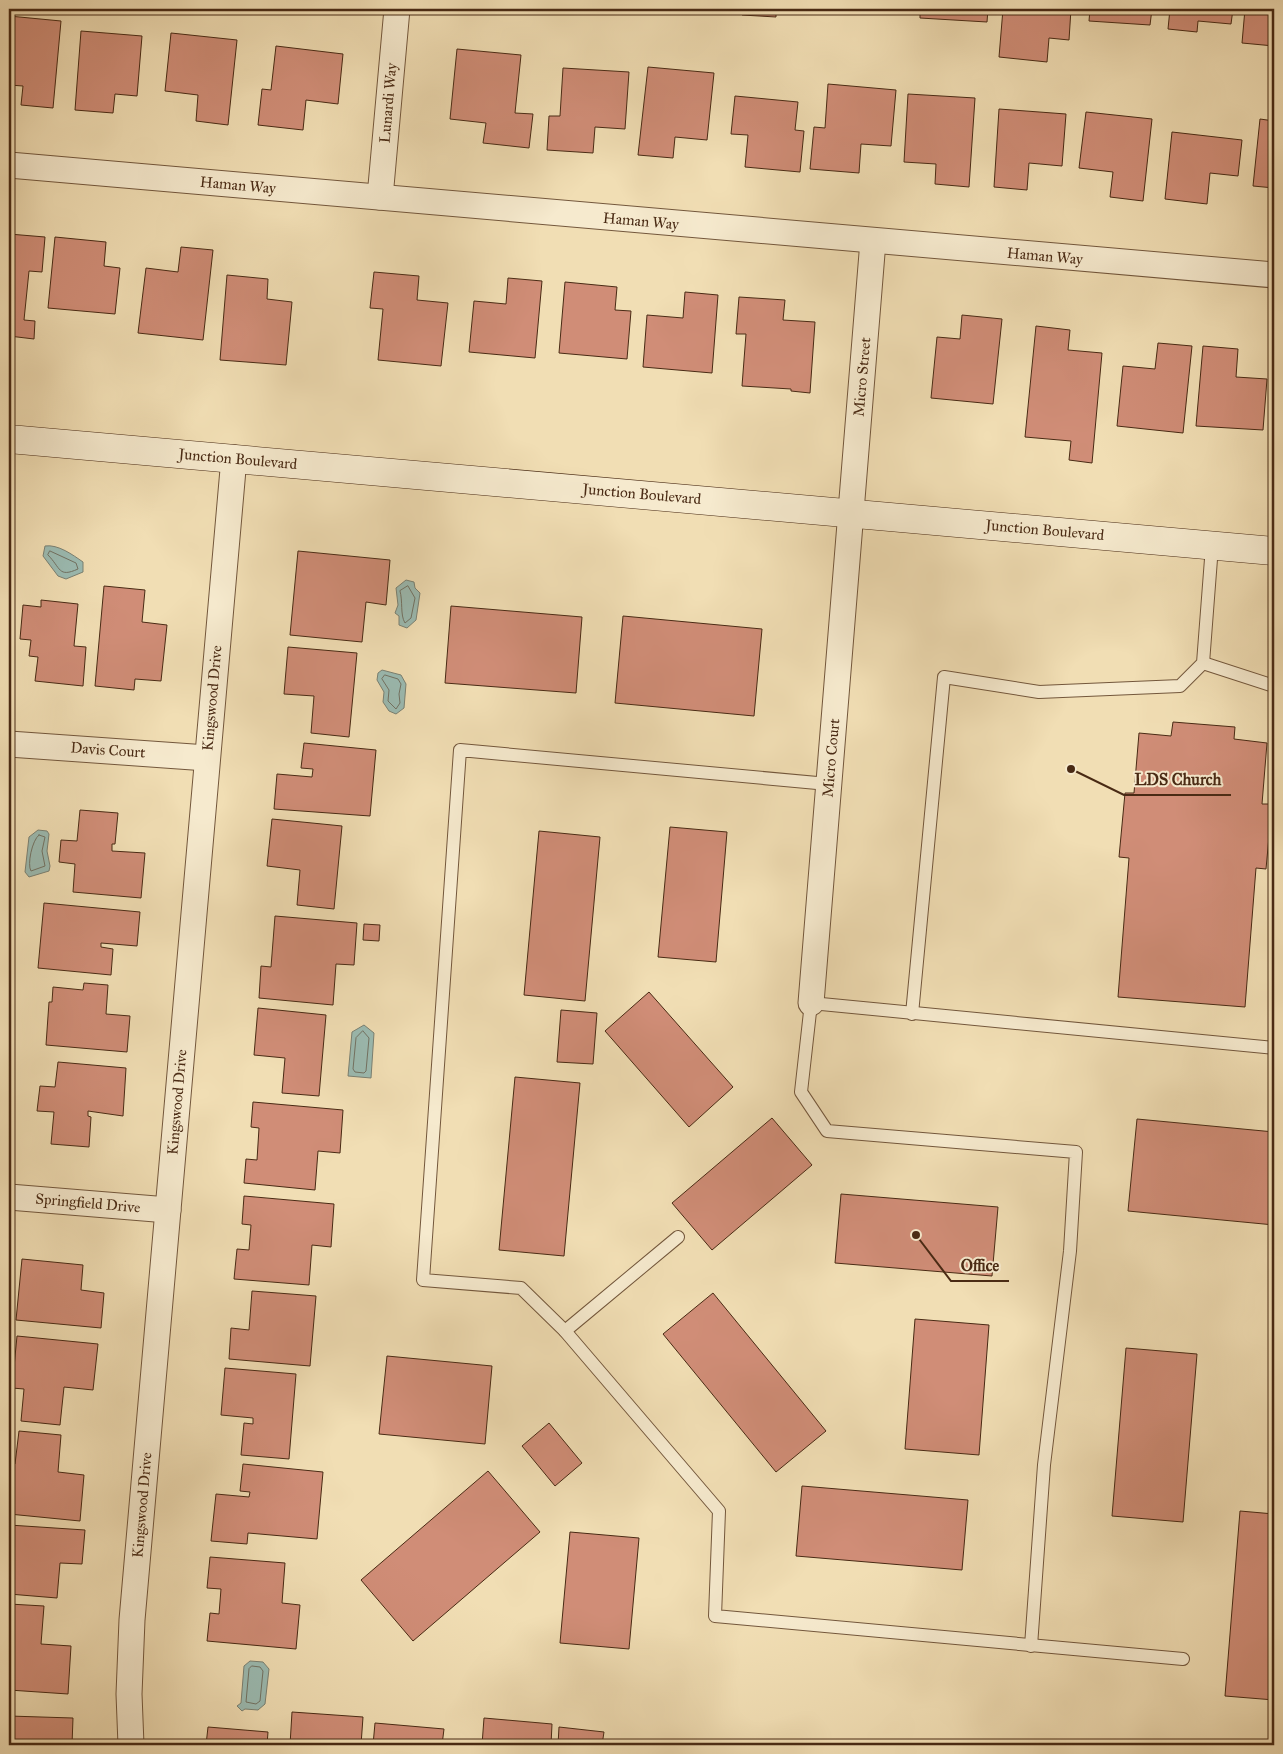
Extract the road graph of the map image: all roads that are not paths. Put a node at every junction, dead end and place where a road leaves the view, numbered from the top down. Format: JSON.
{"nodes":[{"id":1,"x":397,"y":9,"type":"edge"},
{"id":2,"x":9,"y":165,"type":"edge"},
{"id":3,"x":380,"y":197,"type":"junction"},
{"id":4,"x":873,"y":241,"type":"junction"},
{"id":5,"x":1274,"y":275,"type":"edge"},
{"id":6,"x":9,"y":439,"type":"edge"},
{"id":7,"x":234,"y":458,"type":"junction"},
{"id":8,"x":852,"y":512,"type":"junction"},
{"id":9,"x":1212,"y":546,"type":"junction"},
{"id":10,"x":1274,"y":551,"type":"edge"},
{"id":11,"x":1203,"y":663,"type":"junction"},
{"id":12,"x":1274,"y":686,"type":"edge"},
{"id":13,"x":9,"y":744,"type":"edge"},
{"id":14,"x":207,"y":758,"type":"junction"},
{"id":15,"x":828,"y":784,"type":"junction"},
{"id":16,"x":811,"y":1003,"type":"junction"},
{"id":17,"x":912,"y":1014,"type":"junction"},
{"id":18,"x":1274,"y":1048,"type":"edge"},
{"id":19,"x":9,"y":1197,"type":"edge"},
{"id":20,"x":168,"y":1210,"type":"junction"},
{"id":21,"x":678,"y":1237,"type":"dead end"},
{"id":22,"x":565,"y":1330,"type":"junction"},
{"id":23,"x":1031,"y":1646,"type":"junction"},
{"id":24,"x":1183,"y":1659,"type":"dead end"},
{"id":25,"x":130,"y":1745,"type":"edge"}],
"edges":[{"from":1,"to":3,"type":"street","name":"Lunardi Way"},
{"from":2,"to":3,"type":"street","name":"Haman Way"},
{"from":3,"to":4,"type":"street","name":"Haman Way"},
{"from":4,"to":5,"type":"street","name":"Haman Way"},
{"from":4,"to":8,"type":"street","name":"Micro Street"},
{"from":6,"to":7,"type":"main road","name":"Junction Boulevard"},
{"from":7,"to":8,"type":"main road","name":"Junction Boulevard"},
{"from":7,"to":14,"type":"street","name":"Kingswood Drive"},
{"from":8,"to":9,"type":"main road","name":"Junction Boulevard"},
{"from":8,"to":15,"type":"street","name":"Micro Court"},
{"from":9,"to":10,"type":"main road","name":"Junction Boulevard"},
{"from":9,"to":11,"type":"lane"},
{"from":11,"to":12,"type":"lane"},
{"from":11,"to":17,"type":"lane"},
{"from":13,"to":14,"type":"street","name":"Davis Court"},
{"from":14,"to":20,"type":"street","name":"Kingswood Drive"},
{"from":15,"to":16,"type":"street","name":"Micro Court"},
{"from":15,"to":22,"type":"lane"},
{"from":16,"to":17,"type":"lane"},
{"from":16,"to":23,"type":"lane"},
{"from":17,"to":18,"type":"lane"},
{"from":19,"to":20,"type":"street","name":"Springfield Drive"},
{"from":20,"to":25,"type":"street","name":"Kingswood Drive"},
{"from":21,"to":22,"type":"lane"},
{"from":22,"to":23,"type":"lane"},
{"from":23,"to":24,"type":"lane"}]}
